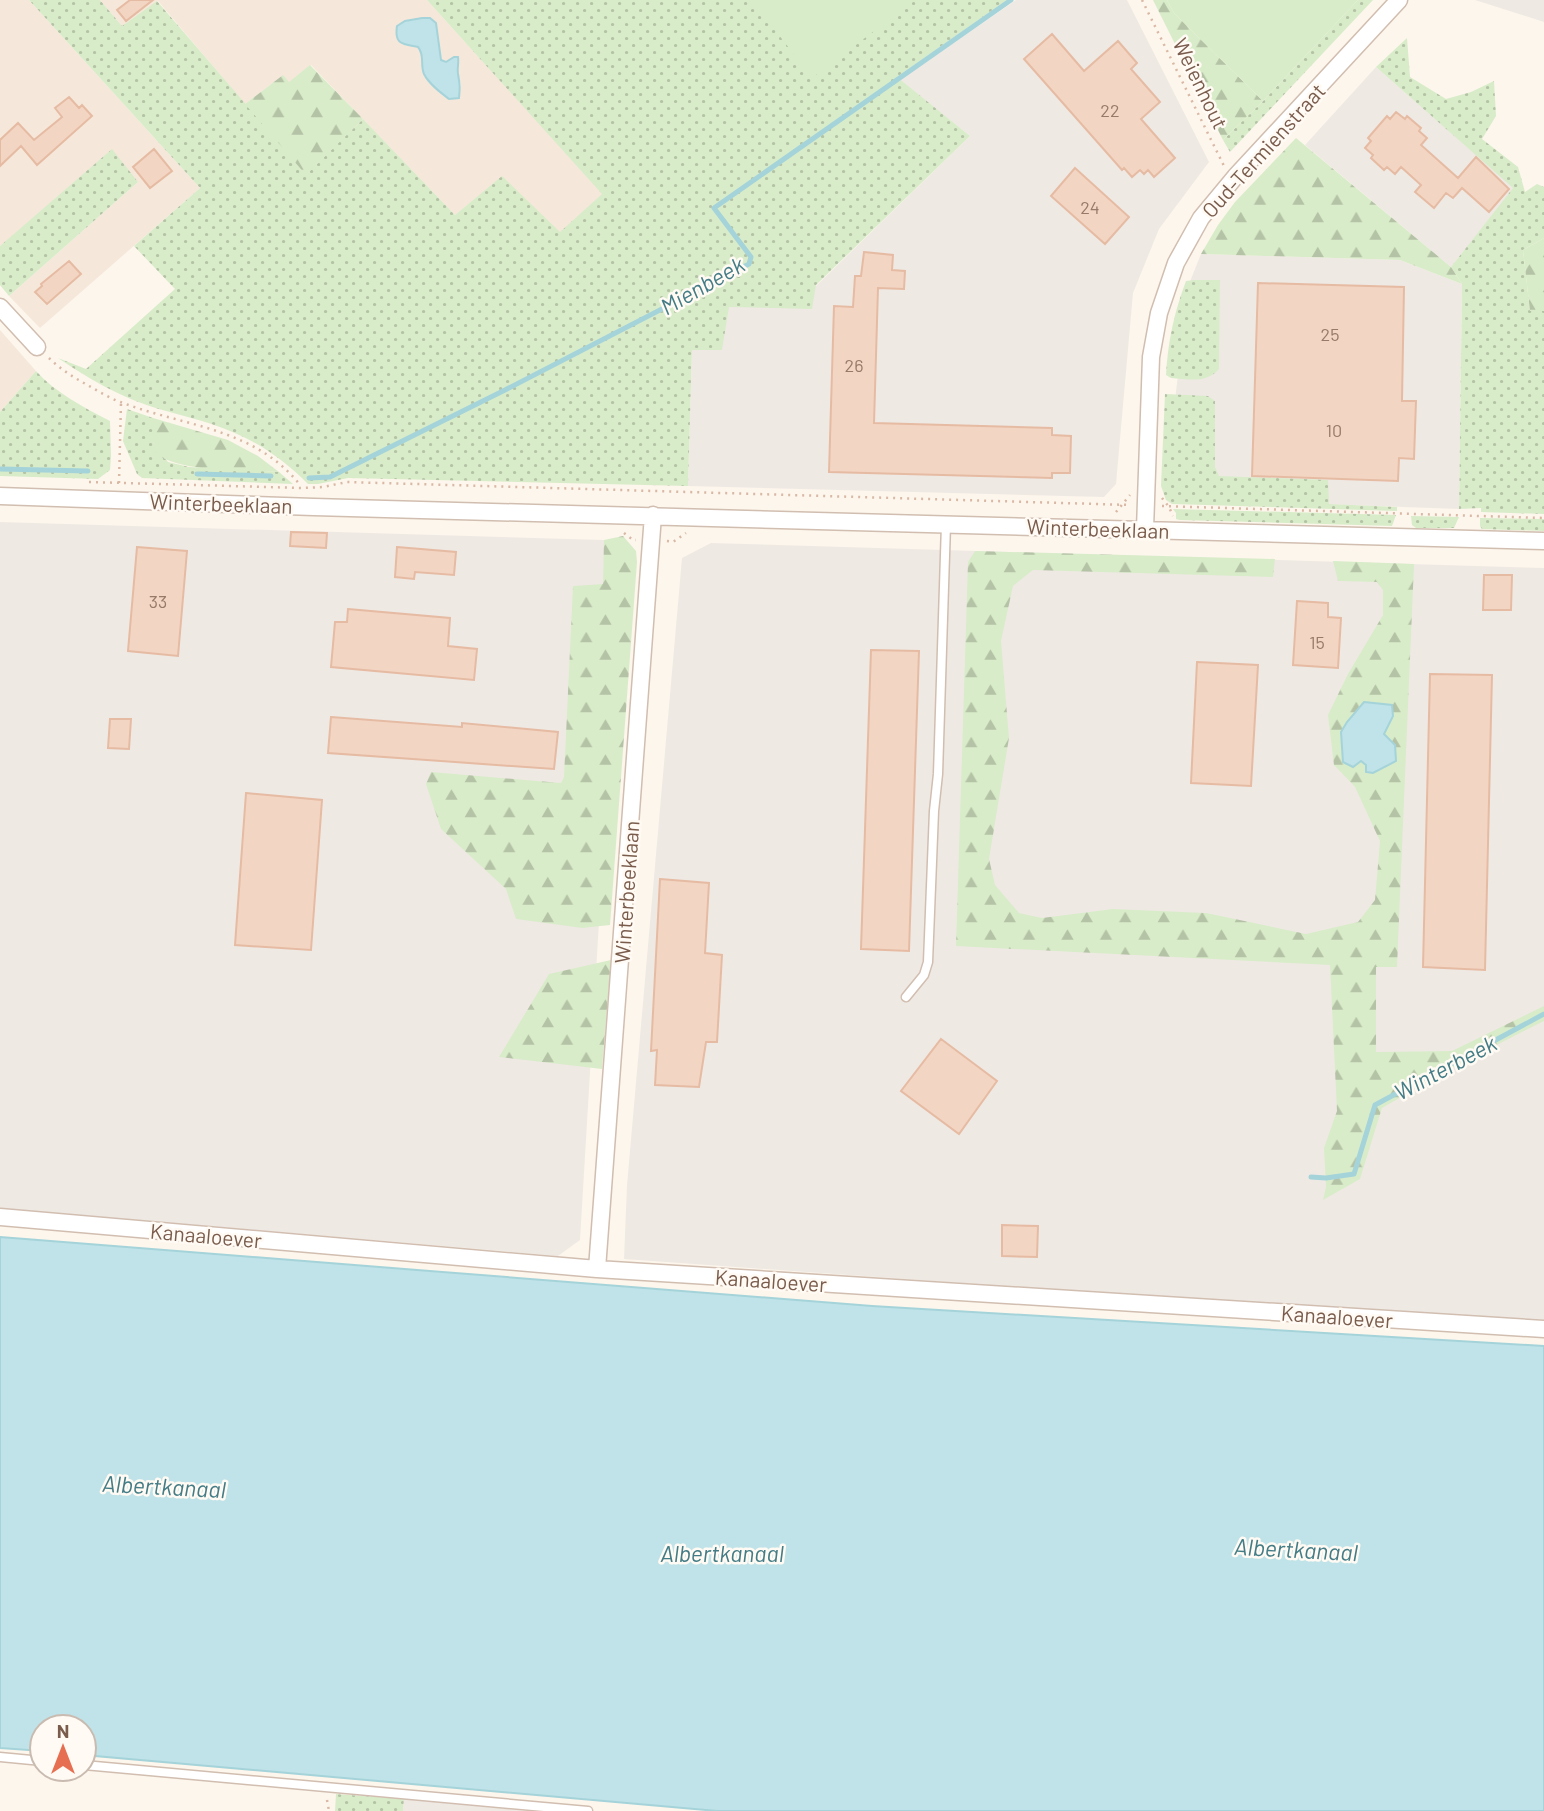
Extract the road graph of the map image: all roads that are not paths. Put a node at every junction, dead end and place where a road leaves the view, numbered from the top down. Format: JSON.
{"nodes":[{"id":1,"x":1399,"y":0,"type":"edge"},
{"id":2,"x":0,"y":307,"type":"edge"},
{"id":3,"x":37,"y":347,"type":"dead end"},
{"id":4,"x":0,"y":496,"type":"edge"},
{"id":5,"x":653,"y":515,"type":"junction"},
{"id":6,"x":946,"y":524,"type":"junction"},
{"id":7,"x":1145,"y":529,"type":"junction"},
{"id":8,"x":1544,"y":541,"type":"edge"},
{"id":9,"x":906,"y":997,"type":"dead end"},
{"id":10,"x":0,"y":1217,"type":"edge"},
{"id":11,"x":597,"y":1269,"type":"junction"},
{"id":12,"x":1544,"y":1329,"type":"edge"},
{"id":13,"x":0,"y":1757,"type":"edge"},
{"id":14,"x":28,"y":1760,"type":"edge"},
{"id":15,"x":98,"y":1766,"type":"edge"},
{"id":16,"x":588,"y":1811,"type":"edge"}],
"edges":[{"from":1,"to":7,"type":"street","name":"Oud-Termienstraat"},
{"from":2,"to":3,"type":"street"},
{"from":4,"to":5,"type":"street","name":"Winterbeeklaan"},
{"from":5,"to":6,"type":"street","name":"Winterbeeklaan"},
{"from":5,"to":11,"type":"street","name":"Winterbeeklaan"},
{"from":6,"to":7,"type":"street","name":"Winterbeeklaan"},
{"from":6,"to":9,"type":"lane"},
{"from":7,"to":8,"type":"street","name":"Winterbeeklaan"},
{"from":10,"to":11,"type":"street","name":"Kanaaloever"},
{"from":11,"to":12,"type":"street","name":"Kanaaloever"},
{"from":13,"to":14,"type":"lane"},
{"from":15,"to":16,"type":"lane"}]}
